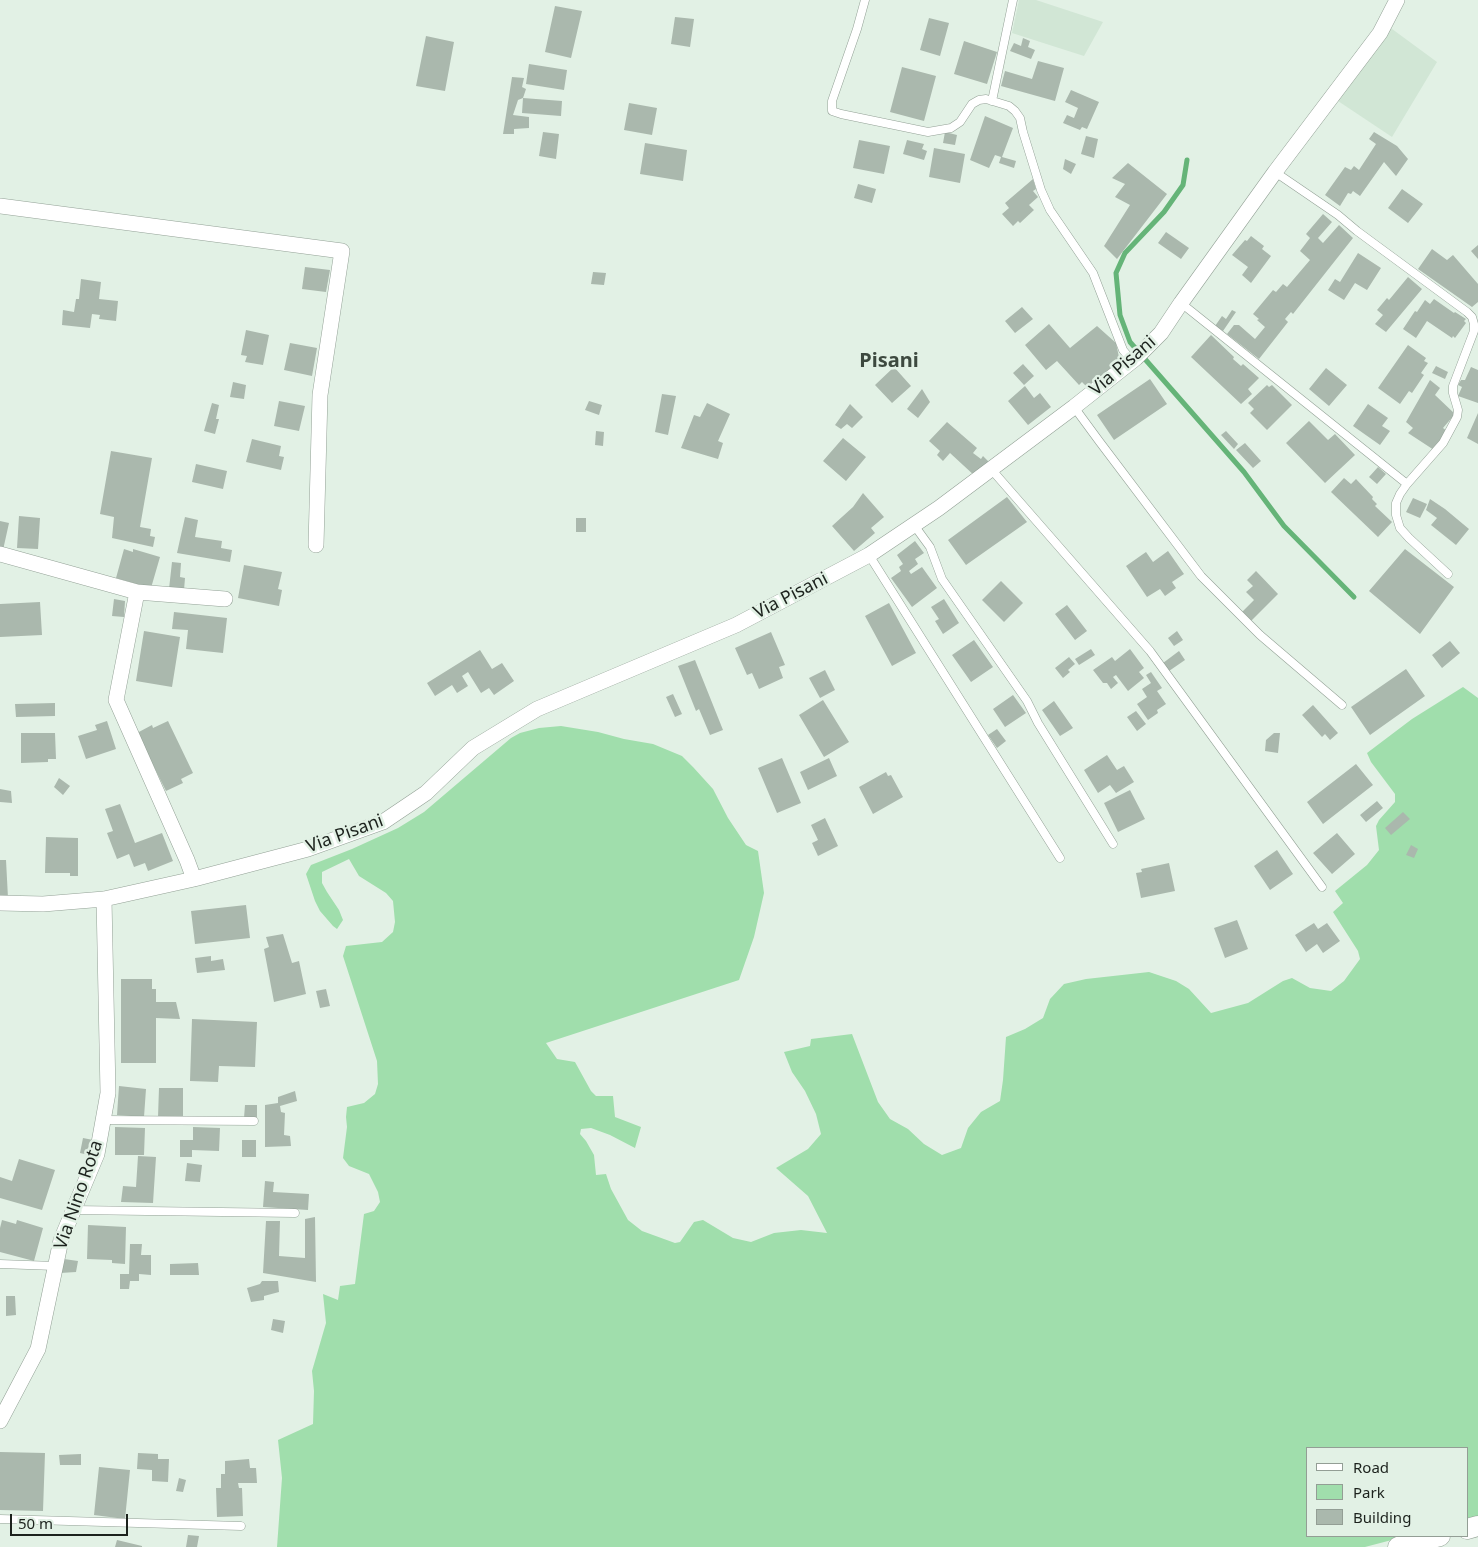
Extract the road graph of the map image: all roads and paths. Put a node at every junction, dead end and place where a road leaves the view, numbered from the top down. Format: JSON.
{"nodes":[{"id":1,"x":865,"y":0,"type":"edge"},
{"id":2,"x":1013,"y":0,"type":"edge"},
{"id":3,"x":1397,"y":0,"type":"edge"},
{"id":4,"x":992,"y":101,"type":"junction"},
{"id":5,"x":1275,"y":172,"type":"junction"},
{"id":6,"x":0,"y":206,"type":"edge"},
{"id":7,"x":1181,"y":303,"type":"junction"},
{"id":8,"x":1478,"y":311,"type":"edge"},
{"id":9,"x":1472,"y":318,"type":"junction"},
{"id":10,"x":1134,"y":359,"type":"junction"},
{"id":11,"x":1074,"y":407,"type":"junction"},
{"id":12,"x":991,"y":469,"type":"junction"},
{"id":13,"x":1407,"y":484,"type":"junction"},
{"id":14,"x":914,"y":525,"type":"junction"},
{"id":15,"x":316,"y":545,"type":"dead end"},
{"id":16,"x":0,"y":554,"type":"edge"},
{"id":17,"x":869,"y":555,"type":"junction"},
{"id":18,"x":1448,"y":574,"type":"dead end"},
{"id":19,"x":137,"y":592,"type":"junction"},
{"id":20,"x":225,"y":599,"type":"dead end"},
{"id":21,"x":1342,"y":705,"type":"dead end"},
{"id":22,"x":1113,"y":844,"type":"dead end"},
{"id":23,"x":1060,"y":858,"type":"dead end"},
{"id":24,"x":194,"y":879,"type":"junction"},
{"id":25,"x":1322,"y":887,"type":"dead end"},
{"id":26,"x":104,"y":899,"type":"junction"},
{"id":27,"x":0,"y":903,"type":"edge"},
{"id":28,"x":103,"y":1120,"type":"junction"},
{"id":29,"x":254,"y":1121,"type":"dead end"},
{"id":30,"x":73,"y":1210,"type":"junction"},
{"id":31,"x":295,"y":1213,"type":"dead end"},
{"id":32,"x":0,"y":1264,"type":"edge"},
{"id":33,"x":56,"y":1266,"type":"junction"},
{"id":34,"x":0,"y":1421,"type":"edge"},
{"id":35,"x":0,"y":1519,"type":"edge"},
{"id":36,"x":241,"y":1526,"type":"dead end"},
{"id":37,"x":1436,"y":1537,"type":"edge"},
{"id":38,"x":1398,"y":1547,"type":"edge"}],
"edges":[{"from":1,"to":4,"type":"lane"},
{"from":2,"to":4,"type":"lane"},
{"from":3,"to":5,"type":"street","name":"Via Pisani"},
{"from":4,"to":10,"type":"lane"},
{"from":5,"to":7,"type":"street","name":"Via Pisani"},
{"from":5,"to":9,"type":"lane"},
{"from":6,"to":15,"type":"street"},
{"from":7,"to":10,"type":"street","name":"Via Pisani"},
{"from":7,"to":13,"type":"lane"},
{"from":8,"to":9,"type":"lane"},
{"from":9,"to":13,"type":"lane"},
{"from":10,"to":11,"type":"street","name":"Via Pisani"},
{"from":11,"to":12,"type":"street","name":"Via Pisani"},
{"from":11,"to":21,"type":"lane"},
{"from":12,"to":14,"type":"street","name":"Via Pisani"},
{"from":12,"to":25,"type":"lane"},
{"from":13,"to":18,"type":"lane"},
{"from":14,"to":17,"type":"street","name":"Via Pisani"},
{"from":14,"to":22,"type":"lane"},
{"from":16,"to":19,"type":"street"},
{"from":17,"to":23,"type":"lane"},
{"from":17,"to":24,"type":"street","name":"Via Pisani"},
{"from":19,"to":20,"type":"street"},
{"from":19,"to":24,"type":"street"},
{"from":24,"to":26,"type":"street","name":"Via Pisani"},
{"from":26,"to":27,"type":"street","name":"Via Pisani"},
{"from":26,"to":28,"type":"street","name":"Via Nino Rota"},
{"from":28,"to":29,"type":"lane"},
{"from":28,"to":30,"type":"street","name":"Via Nino Rota"},
{"from":30,"to":31,"type":"lane"},
{"from":30,"to":33,"type":"street","name":"Via Nino Rota"},
{"from":32,"to":33,"type":"lane"},
{"from":33,"to":34,"type":"street","name":"Via Nino Rota"},
{"from":35,"to":36,"type":"lane"},
{"from":37,"to":38,"type":"street"}]}
